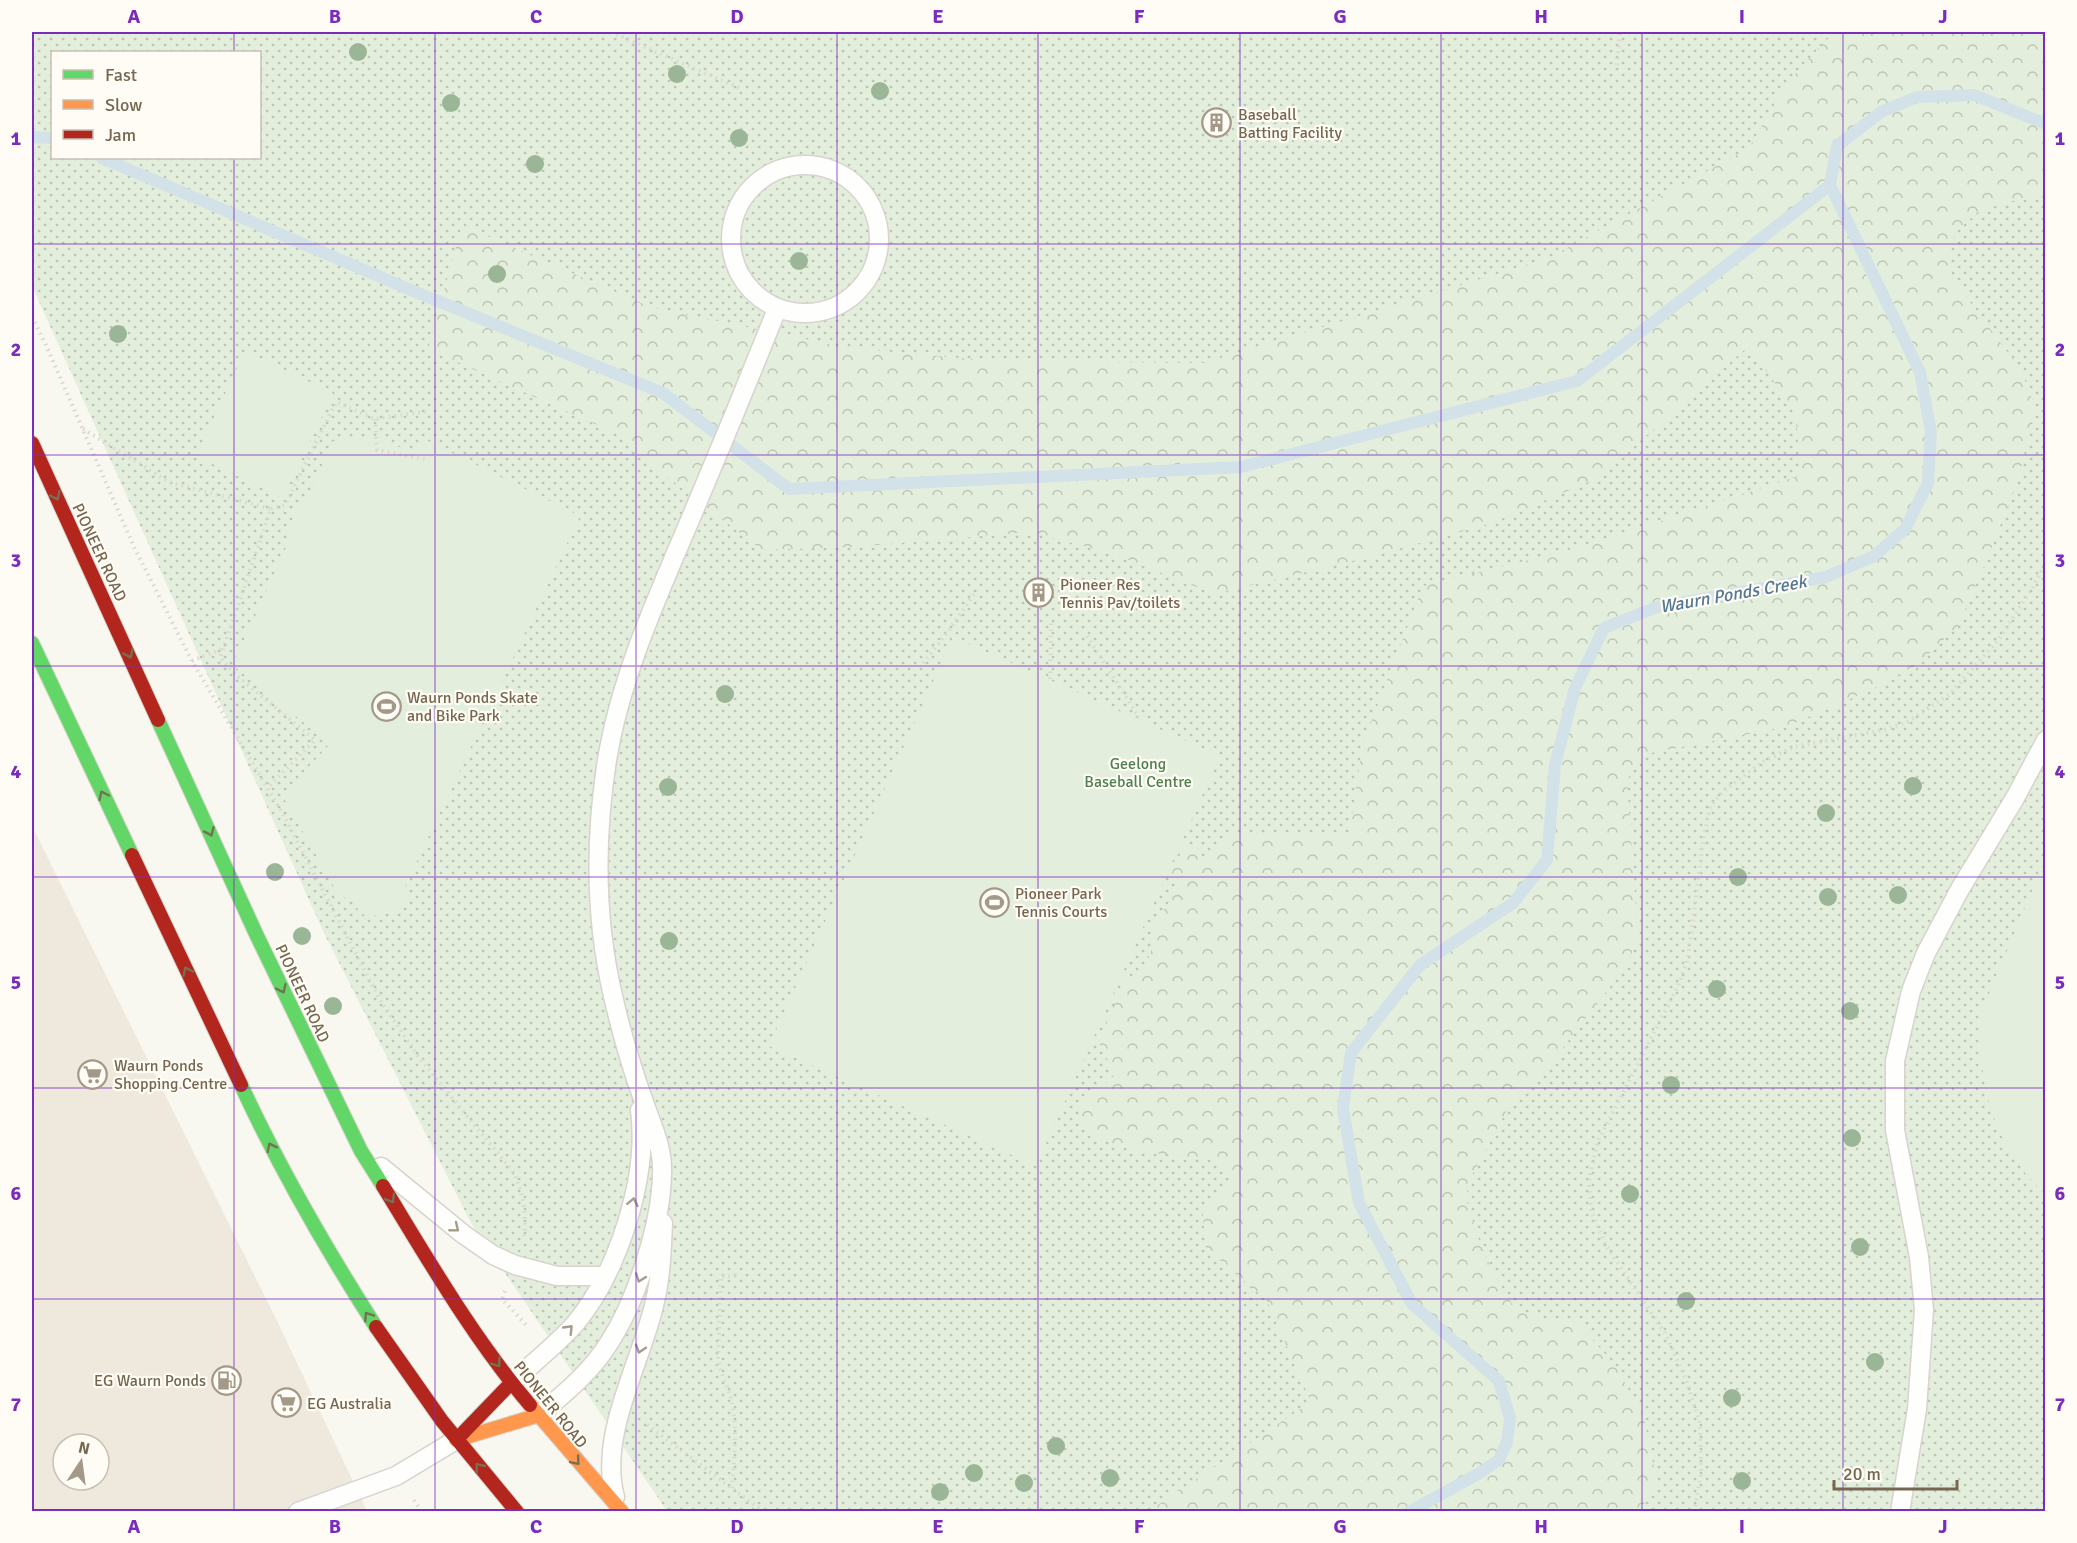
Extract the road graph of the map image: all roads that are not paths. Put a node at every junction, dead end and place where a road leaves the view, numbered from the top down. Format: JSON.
{"nodes":[{"id":1,"x":777,"y":309,"type":"junction"},
{"id":2,"x":32,"y":443,"type":"edge"},
{"id":3,"x":32,"y":643,"type":"edge"},
{"id":4,"x":2046,"y":740,"type":"edge"},
{"id":5,"x":636,"y":1079,"type":"junction"},
{"id":6,"x":361,"y":1151,"type":"junction"},
{"id":7,"x":662,"y":1167,"type":"junction"},
{"id":8,"x":605,"y":1276,"type":"junction"},
{"id":9,"x":511,"y":1383,"type":"junction"},
{"id":10,"x":539,"y":1415,"type":"junction"},
{"id":11,"x":456,"y":1440,"type":"junction"},
{"id":12,"x":380,"y":1482,"type":"junction"},
{"id":13,"x":620,"y":1510,"type":"edge"},
{"id":14,"x":298,"y":1512,"type":"edge"},
{"id":15,"x":326,"y":1512,"type":"edge"},
{"id":16,"x":517,"y":1512,"type":"edge"},
{"id":17,"x":1900,"y":1512,"type":"edge"}],
"edges":[{"from":1,"to":1,"type":"lane"},
{"from":1,"to":5,"type":"lane"},
{"from":2,"to":6,"type":"main road","name":"PIONEER ROAD","one_way":true},
{"from":11,"to":3,"type":"main road","one_way":true},
{"from":4,"to":17,"type":"lane"},
{"from":5,"to":7,"type":"lane"},
{"from":8,"to":5,"type":"lane","one_way":true},
{"from":6,"to":8,"type":"lane","one_way":true},
{"from":6,"to":9,"type":"main road","name":"PIONEER ROAD","one_way":true},
{"from":7,"to":10,"type":"lane","one_way":true},
{"from":7,"to":13,"type":"lane","one_way":true},
{"from":9,"to":8,"type":"lane","one_way":true},
{"from":9,"to":10,"type":"main road","name":"PIONEER ROAD"},
{"from":9,"to":11,"type":"main road"},
{"from":10,"to":11,"type":"main road"},
{"from":10,"to":13,"type":"main road","name":"PIONEER ROAD","one_way":true},
{"from":11,"to":12,"type":"lane"},
{"from":16,"to":11,"type":"main road","one_way":true},
{"from":12,"to":14,"type":"lane"},
{"from":12,"to":15,"type":"lane"}]}
